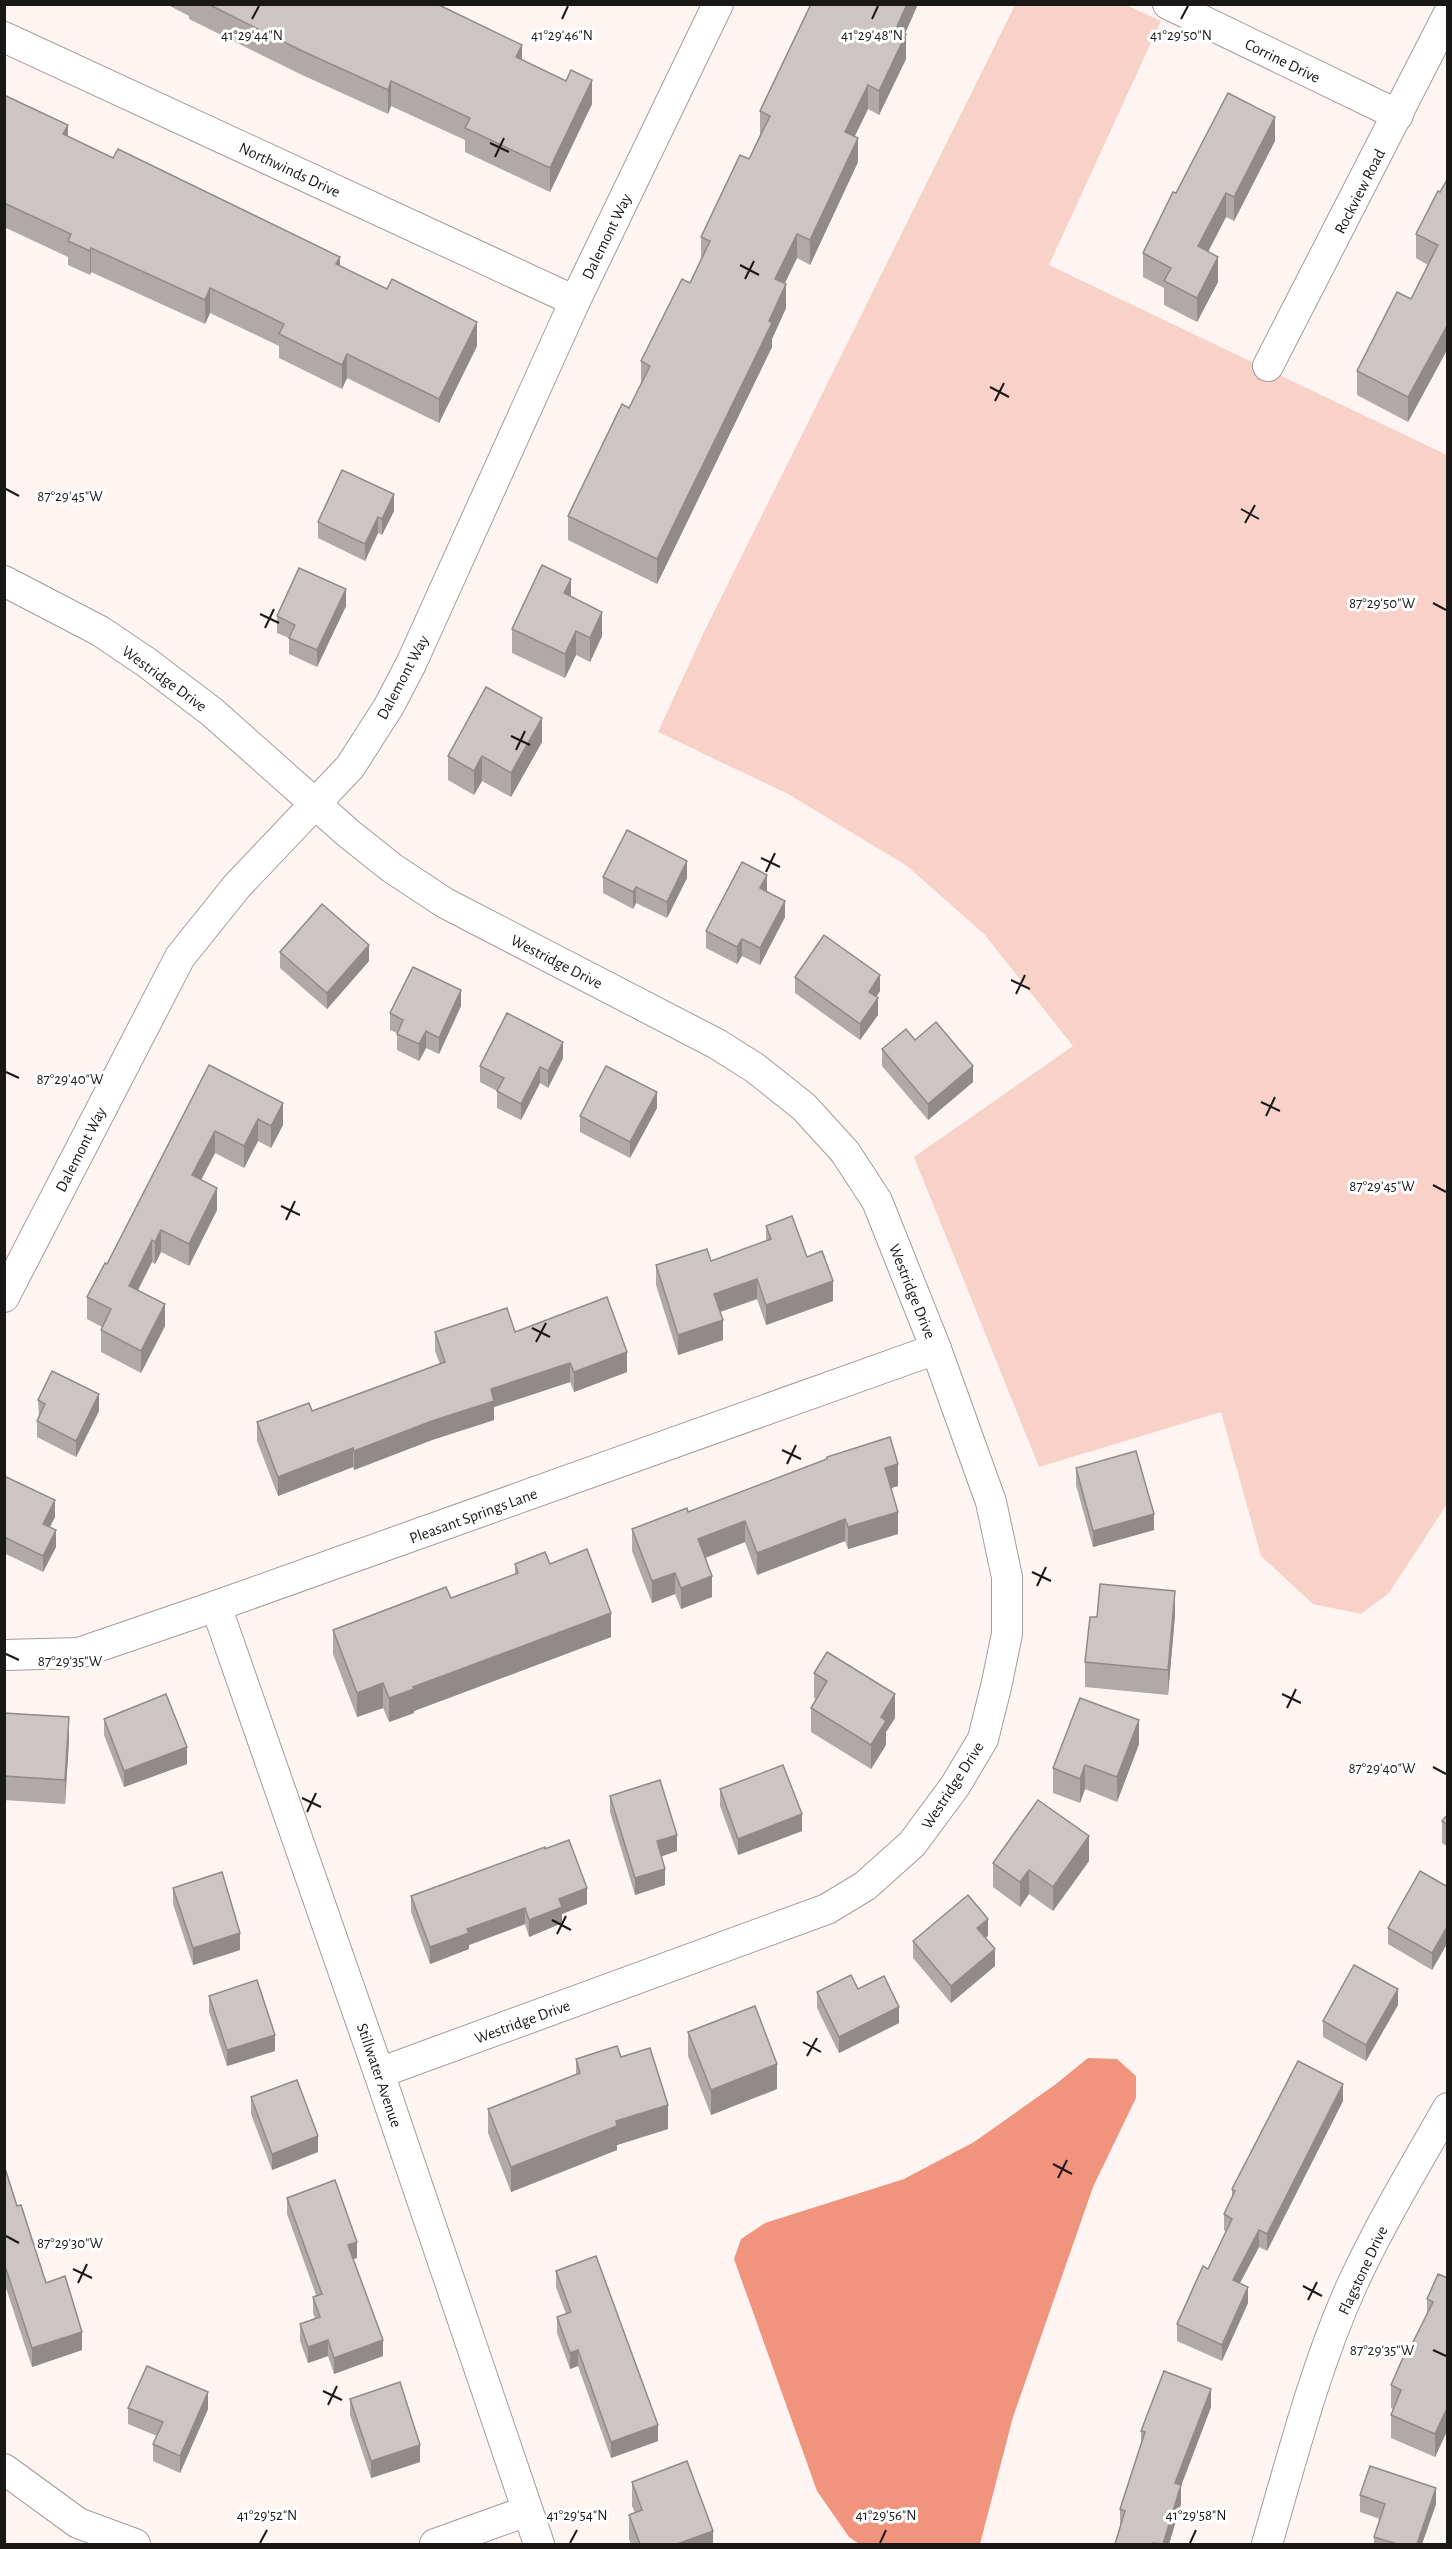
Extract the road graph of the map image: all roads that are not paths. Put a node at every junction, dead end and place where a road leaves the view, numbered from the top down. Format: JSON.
{"nodes":[{"id":1,"x":718,"y":4,"type":"edge"},
{"id":2,"x":1168,"y":4,"type":"edge"},
{"id":3,"x":1448,"y":15,"type":"edge"},
{"id":4,"x":4,"y":37,"type":"edge"},
{"id":5,"x":1398,"y":115,"type":"junction"},
{"id":6,"x":575,"y":301,"type":"junction"},
{"id":7,"x":1268,"y":366,"type":"dead end"},
{"id":8,"x":4,"y":581,"type":"edge"},
{"id":9,"x":316,"y":803,"type":"junction"},
{"id":10,"x":4,"y":1298,"type":"edge"},
{"id":11,"x":936,"y":1349,"type":"junction"},
{"id":12,"x":216,"y":1606,"type":"junction"},
{"id":13,"x":4,"y":1654,"type":"edge"},
{"id":14,"x":379,"y":2073,"type":"junction"},
{"id":15,"x":1448,"y":2108,"type":"edge"},
{"id":16,"x":4,"y":2469,"type":"edge"},
{"id":17,"x":527,"y":2511,"type":"junction"},
{"id":18,"x":135,"y":2544,"type":"edge"},
{"id":19,"x":435,"y":2544,"type":"edge"},
{"id":20,"x":539,"y":2544,"type":"edge"},
{"id":21,"x":1267,"y":2544,"type":"edge"}],
"edges":[{"from":1,"to":6,"type":"street","name":"Dalemont Way"},
{"from":2,"to":5,"type":"street","name":"Corrine Drive"},
{"from":3,"to":5,"type":"street","name":"Rockview Road"},
{"from":4,"to":6,"type":"street","name":"Northwinds Drive"},
{"from":5,"to":7,"type":"street","name":"Rockview Road"},
{"from":6,"to":9,"type":"street","name":"Dalemont Way"},
{"from":8,"to":9,"type":"street","name":"Westridge Drive"},
{"from":9,"to":10,"type":"street","name":"Dalemont Way"},
{"from":9,"to":11,"type":"street","name":"Westridge Drive"},
{"from":11,"to":12,"type":"street","name":"Pleasant Springs Lane"},
{"from":11,"to":14,"type":"street","name":"Westridge Drive"},
{"from":12,"to":13,"type":"street","name":"Pleasant Springs Lane"},
{"from":12,"to":14,"type":"street","name":"Stillwater Avenue"},
{"from":14,"to":17,"type":"street","name":"Stillwater Avenue"},
{"from":15,"to":21,"type":"street","name":"Flagstone Drive"},
{"from":16,"to":18,"type":"street"},
{"from":17,"to":19,"type":"street"},
{"from":17,"to":20,"type":"street","name":"Stillwater Avenue"}]}
